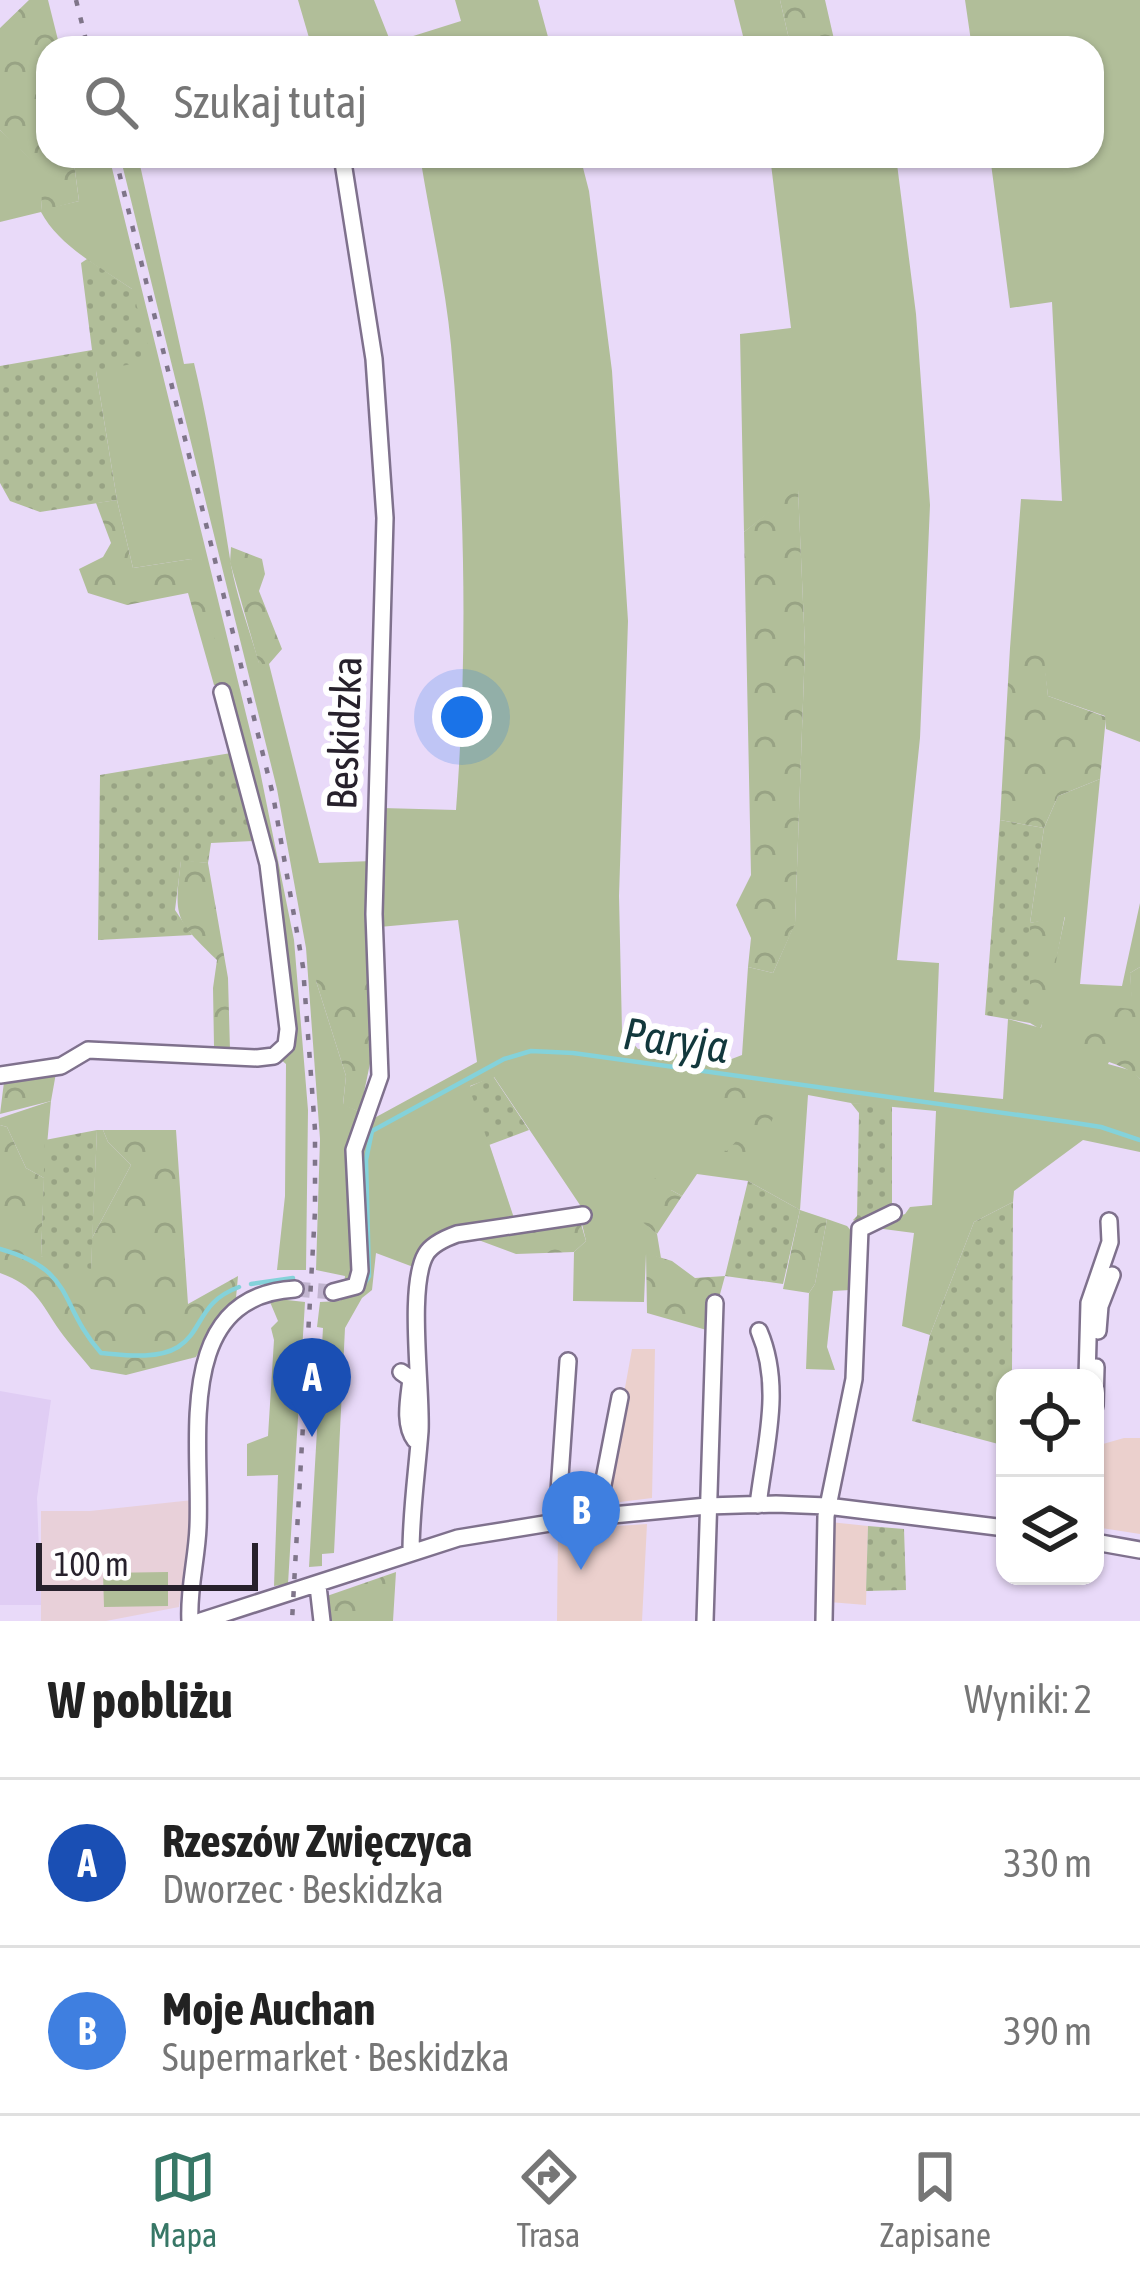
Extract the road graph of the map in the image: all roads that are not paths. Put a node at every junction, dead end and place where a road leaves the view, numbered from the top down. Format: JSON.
{"nodes":[{"id":1,"x":344,"y":168,"type":"edge"},
{"id":2,"x":222,"y":692,"type":"dead end"},
{"id":3,"x":0,"y":1075,"type":"edge"},
{"id":4,"x":892,"y":1213,"type":"dead end"},
{"id":5,"x":583,"y":1215,"type":"dead end"},
{"id":6,"x":1109,"y":1221,"type":"dead end"},
{"id":7,"x":1112,"y":1275,"type":"dead end"},
{"id":8,"x":295,"y":1289,"type":"tunnel mouth"},
{"id":9,"x":333,"y":1292,"type":"dead end"},
{"id":10,"x":715,"y":1303,"type":"dead end"},
{"id":11,"x":759,"y":1331,"type":"dead end"},
{"id":12,"x":568,"y":1361,"type":"dead end"},
{"id":13,"x":1087,"y":1369,"type":"edge"},
{"id":14,"x":1097,"y":1369,"type":"edge"},
{"id":15,"x":401,"y":1372,"type":"dead end"},
{"id":16,"x":620,"y":1396,"type":"dead end"},
{"id":17,"x":418,"y":1444,"type":"junction"},
{"id":18,"x":758,"y":1504,"type":"junction"},
{"id":19,"x":707,"y":1506,"type":"junction"},
{"id":20,"x":827,"y":1506,"type":"junction"},
{"id":21,"x":601,"y":1516,"type":"junction"},
{"id":22,"x":561,"y":1521,"type":"junction"},
{"id":23,"x":996,"y":1527,"type":"edge"},
{"id":24,"x":1104,"y":1544,"type":"edge"},
{"id":25,"x":1140,"y":1550,"type":"edge"},
{"id":26,"x":411,"y":1552,"type":"junction"},
{"id":27,"x":318,"y":1586,"type":"junction"},
{"id":28,"x":190,"y":1621,"type":"edge"},
{"id":29,"x":200,"y":1621,"type":"edge"},
{"id":30,"x":322,"y":1621,"type":"edge"},
{"id":31,"x":705,"y":1621,"type":"edge"},
{"id":32,"x":824,"y":1621,"type":"edge"}],
"edges":[{"from":1,"to":9,"type":"street","name":"Beskidzka"},
{"from":2,"to":3,"type":"street"},
{"from":4,"to":20,"type":"street"},
{"from":5,"to":17,"type":"street"},
{"from":6,"to":13,"type":"street"},
{"from":7,"to":14,"type":"street"},
{"from":8,"to":28,"type":"street"},
{"from":10,"to":19,"type":"street"},
{"from":11,"to":18,"type":"street"},
{"from":12,"to":22,"type":"street"},
{"from":15,"to":17,"type":"street"},
{"from":16,"to":21,"type":"street"},
{"from":17,"to":26,"type":"street"},
{"from":18,"to":19,"type":"street"},
{"from":18,"to":20,"type":"street"},
{"from":19,"to":21,"type":"street"},
{"from":19,"to":31,"type":"street"},
{"from":20,"to":23,"type":"street"},
{"from":20,"to":32,"type":"street"},
{"from":21,"to":22,"type":"street"},
{"from":22,"to":26,"type":"street"},
{"from":24,"to":25,"type":"street"},
{"from":26,"to":27,"type":"street"},
{"from":27,"to":29,"type":"street"},
{"from":27,"to":30,"type":"street"}]}
